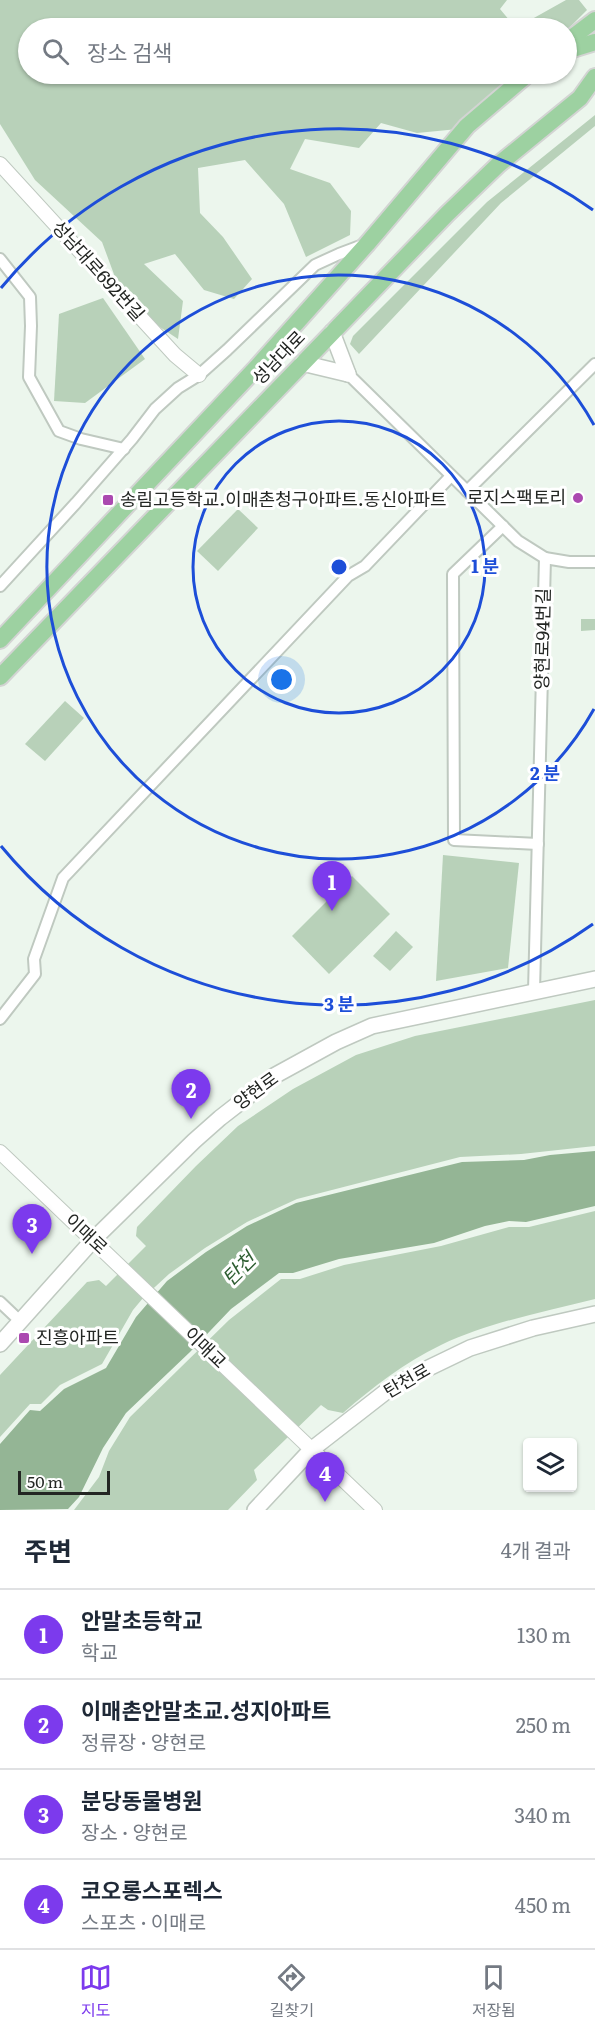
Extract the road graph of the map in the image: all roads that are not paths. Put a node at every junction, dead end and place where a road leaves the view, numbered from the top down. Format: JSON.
{"nodes":[{"id":1,"x":595,"y":20,"type":"edge"},
{"id":2,"x":577,"y":34,"type":"edge"},
{"id":3,"x":595,"y":42,"type":"edge"},
{"id":4,"x":577,"y":48,"type":"edge"},
{"id":5,"x":595,"y":77,"type":"edge"},
{"id":6,"x":516,"y":84,"type":"edge"},
{"id":7,"x":595,"y":87,"type":"edge"},
{"id":8,"x":580,"y":98,"type":"junction"},
{"id":9,"x":0,"y":164,"type":"edge"},
{"id":10,"x":367,"y":244,"type":"junction"},
{"id":11,"x":0,"y":259,"type":"edge"},
{"id":12,"x":332,"y":332,"type":"junction"},
{"id":13,"x":302,"y":363,"type":"junction"},
{"id":14,"x":595,"y":364,"type":"edge"},
{"id":15,"x":348,"y":374,"type":"junction"},
{"id":16,"x":199,"y":375,"type":"junction"},
{"id":17,"x":124,"y":449,"type":"junction"},
{"id":18,"x":452,"y":476,"type":"junction"},
{"id":19,"x":467,"y":491,"type":"junction"},
{"id":20,"x":502,"y":526,"type":"junction"},
{"id":21,"x":545,"y":558,"type":"junction"},
{"id":22,"x":595,"y":562,"type":"edge"},
{"id":23,"x":0,"y":586,"type":"edge"},
{"id":24,"x":0,"y":640,"type":"edge"},
{"id":25,"x":0,"y":677,"type":"edge"},
{"id":26,"x":538,"y":844,"type":"junction"},
{"id":27,"x":595,"y":979,"type":"edge"},
{"id":28,"x":534,"y":991,"type":"junction"},
{"id":29,"x":0,"y":1019,"type":"edge"},
{"id":30,"x":0,"y":1152,"type":"edge"},
{"id":31,"x":93,"y":1240,"type":"junction"},
{"id":32,"x":120,"y":1266,"type":"joint"},
{"id":33,"x":0,"y":1302,"type":"edge"},
{"id":34,"x":595,"y":1314,"type":"edge"},
{"id":35,"x":21,"y":1322,"type":"junction"},
{"id":36,"x":0,"y":1344,"type":"edge"},
{"id":37,"x":311,"y":1450,"type":"junction"},
{"id":38,"x":255,"y":1510,"type":"edge"},
{"id":39,"x":375,"y":1510,"type":"edge"}],
"edges":[{"from":1,"to":2,"type":"main road"},
{"from":3,"to":4,"type":"main road"},
{"from":5,"to":8,"type":"main road","name":"성남대로"},
{"from":6,"to":10,"type":"main road","name":"성남대로"},
{"from":7,"to":8,"type":"main road"},
{"from":8,"to":12,"type":"main road","name":"성남대로"},
{"from":9,"to":16,"type":"street","name":"성남대로692번길"},
{"from":10,"to":16,"type":"street"},
{"from":10,"to":24,"type":"main road","name":"성남대로"},
{"from":11,"to":17,"type":"street"},
{"from":12,"to":13,"type":"main road","name":"성남대로"},
{"from":12,"to":15,"type":"main road"},
{"from":13,"to":15,"type":"main road"},
{"from":13,"to":25,"type":"main road","name":"성남대로"},
{"from":14,"to":19,"type":"street"},
{"from":15,"to":18,"type":"street"},
{"from":16,"to":17,"type":"street"},
{"from":17,"to":23,"type":"street"},
{"from":18,"to":19,"type":"street"},
{"from":18,"to":29,"type":"street"},
{"from":19,"to":20,"type":"street"},
{"from":20,"to":21,"type":"street"},
{"from":20,"to":26,"type":"street"},
{"from":21,"to":22,"type":"street"},
{"from":21,"to":26,"type":"street","name":"양현로94번길"},
{"from":26,"to":28,"type":"street","name":"양현로94번길"},
{"from":27,"to":28,"type":"main road","name":"양현로"},
{"from":28,"to":31,"type":"main road","name":"양현로"},
{"from":30,"to":31,"type":"street","name":"이매로"},
{"from":31,"to":32,"type":"street","name":"이매로"},
{"from":31,"to":35,"type":"main road","name":"양현로"},
{"from":32,"to":37,"type":"street","name":"이매교"},
{"from":33,"to":35,"type":"street"},
{"from":34,"to":37,"type":"main road","name":"탄천로"},
{"from":35,"to":36,"type":"main road","name":"양현로"},
{"from":37,"to":38,"type":"main road","name":"탄천로"},
{"from":37,"to":39,"type":"street"}]}
